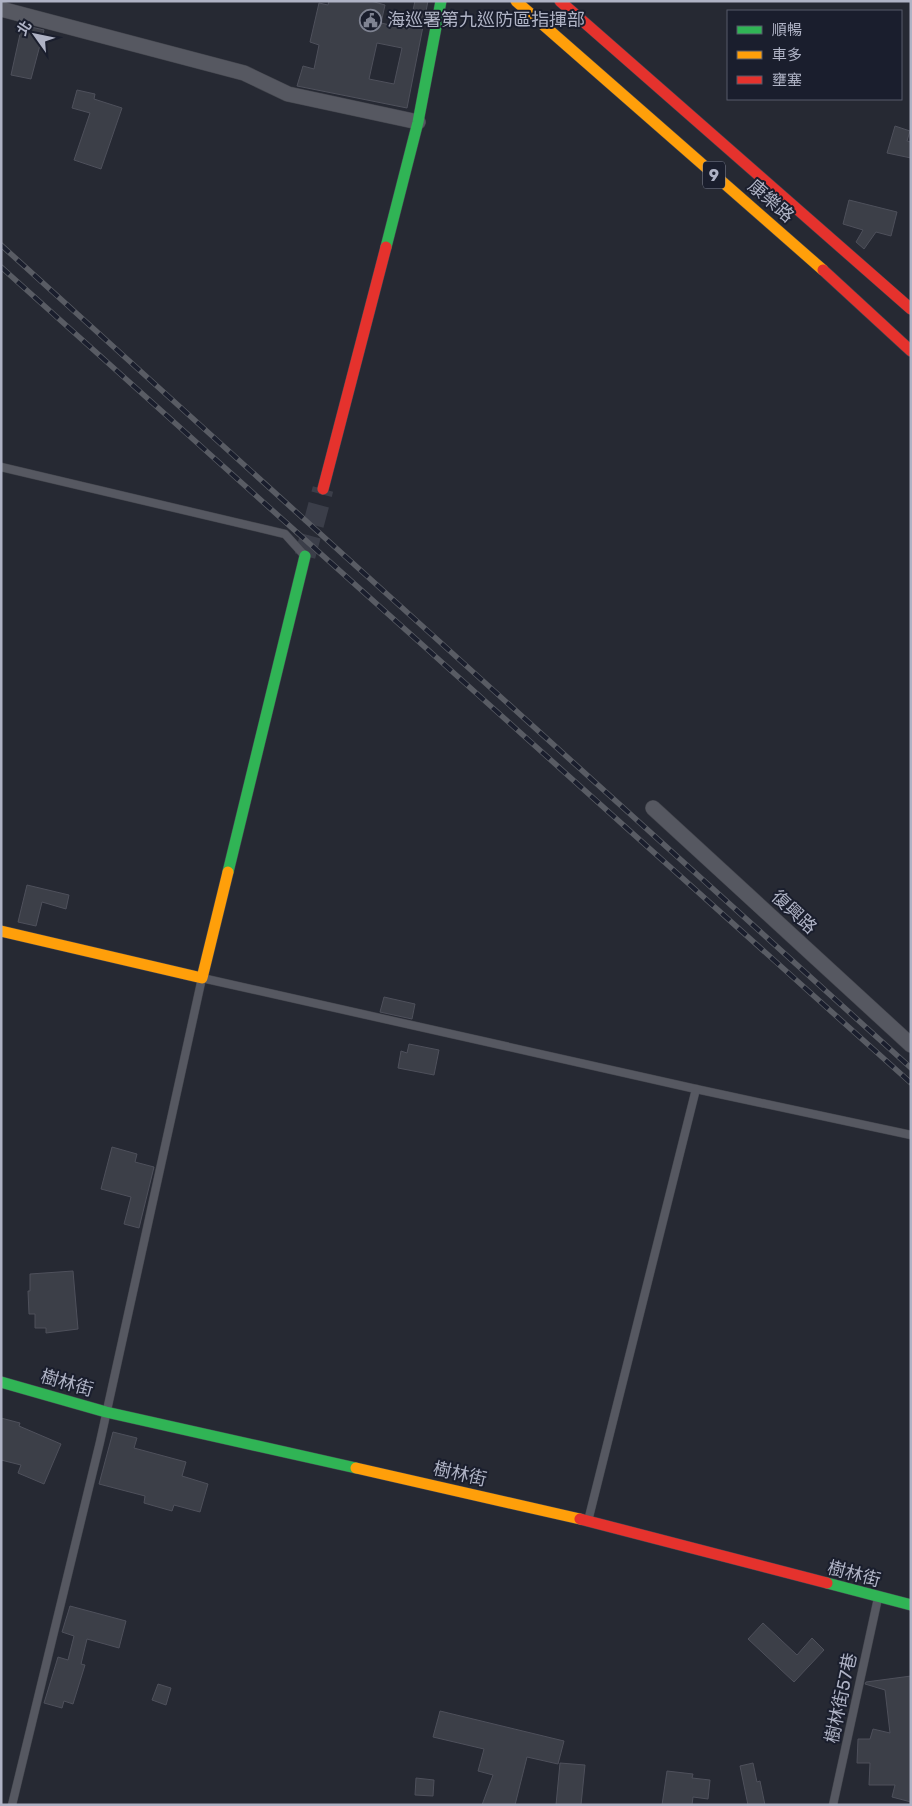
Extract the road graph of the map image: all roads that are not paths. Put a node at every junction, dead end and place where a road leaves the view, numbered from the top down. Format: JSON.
{"nodes":[{"id":1,"x":441,"y":1,"type":"edge"},
{"id":2,"x":516,"y":1,"type":"edge"},
{"id":3,"x":560,"y":1,"type":"edge"},
{"id":4,"x":1,"y":9,"type":"edge"},
{"id":5,"x":418,"y":122,"type":"junction"},
{"id":6,"x":828,"y":255,"type":"junction"},
{"id":7,"x":911,"y":309,"type":"edge"},
{"id":8,"x":911,"y":351,"type":"edge"},
{"id":9,"x":1,"y":467,"type":"edge"},
{"id":10,"x":323,"y":489,"type":"tunnel mouth"},
{"id":11,"x":305,"y":556,"type":"joint"},
{"id":12,"x":653,"y":808,"type":"dead end"},
{"id":13,"x":1,"y":931,"type":"edge"},
{"id":14,"x":202,"y":978,"type":"junction"},
{"id":15,"x":911,"y":1045,"type":"edge"},
{"id":16,"x":696,"y":1090,"type":"junction"},
{"id":17,"x":911,"y":1135,"type":"edge"},
{"id":18,"x":1,"y":1382,"type":"edge"},
{"id":19,"x":106,"y":1412,"type":"junction"},
{"id":20,"x":588,"y":1522,"type":"junction"},
{"id":21,"x":878,"y":1598,"type":"junction"},
{"id":22,"x":911,"y":1605,"type":"edge"},
{"id":23,"x":12,"y":1805,"type":"edge"},
{"id":24,"x":833,"y":1805,"type":"edge"}],
"edges":[{"from":1,"to":5,"type":"street"},
{"from":2,"to":6,"type":"street","name":"康樂路","number":"9"},
{"from":3,"to":6,"type":"street","name":"康樂路","number":"9"},
{"from":4,"to":5,"type":"street"},
{"from":5,"to":10,"type":"street"},
{"from":6,"to":7,"type":"street","name":"康樂路","number":"9"},
{"from":6,"to":8,"type":"street","name":"康樂路","number":"9"},
{"from":9,"to":11,"type":"lane"},
{"from":11,"to":14,"type":"street"},
{"from":12,"to":15,"type":"street","name":"復興路"},
{"from":13,"to":14,"type":"street"},
{"from":14,"to":16,"type":"lane"},
{"from":14,"to":19,"type":"lane"},
{"from":16,"to":17,"type":"lane"},
{"from":16,"to":20,"type":"lane"},
{"from":18,"to":19,"type":"street","name":"樹林街"},
{"from":19,"to":20,"type":"street","name":"樹林街"},
{"from":19,"to":23,"type":"lane"},
{"from":20,"to":21,"type":"street","name":"樹林街"},
{"from":21,"to":22,"type":"street","name":"樹林街"},
{"from":21,"to":24,"type":"lane","name":"樹林街57巷"}]}
